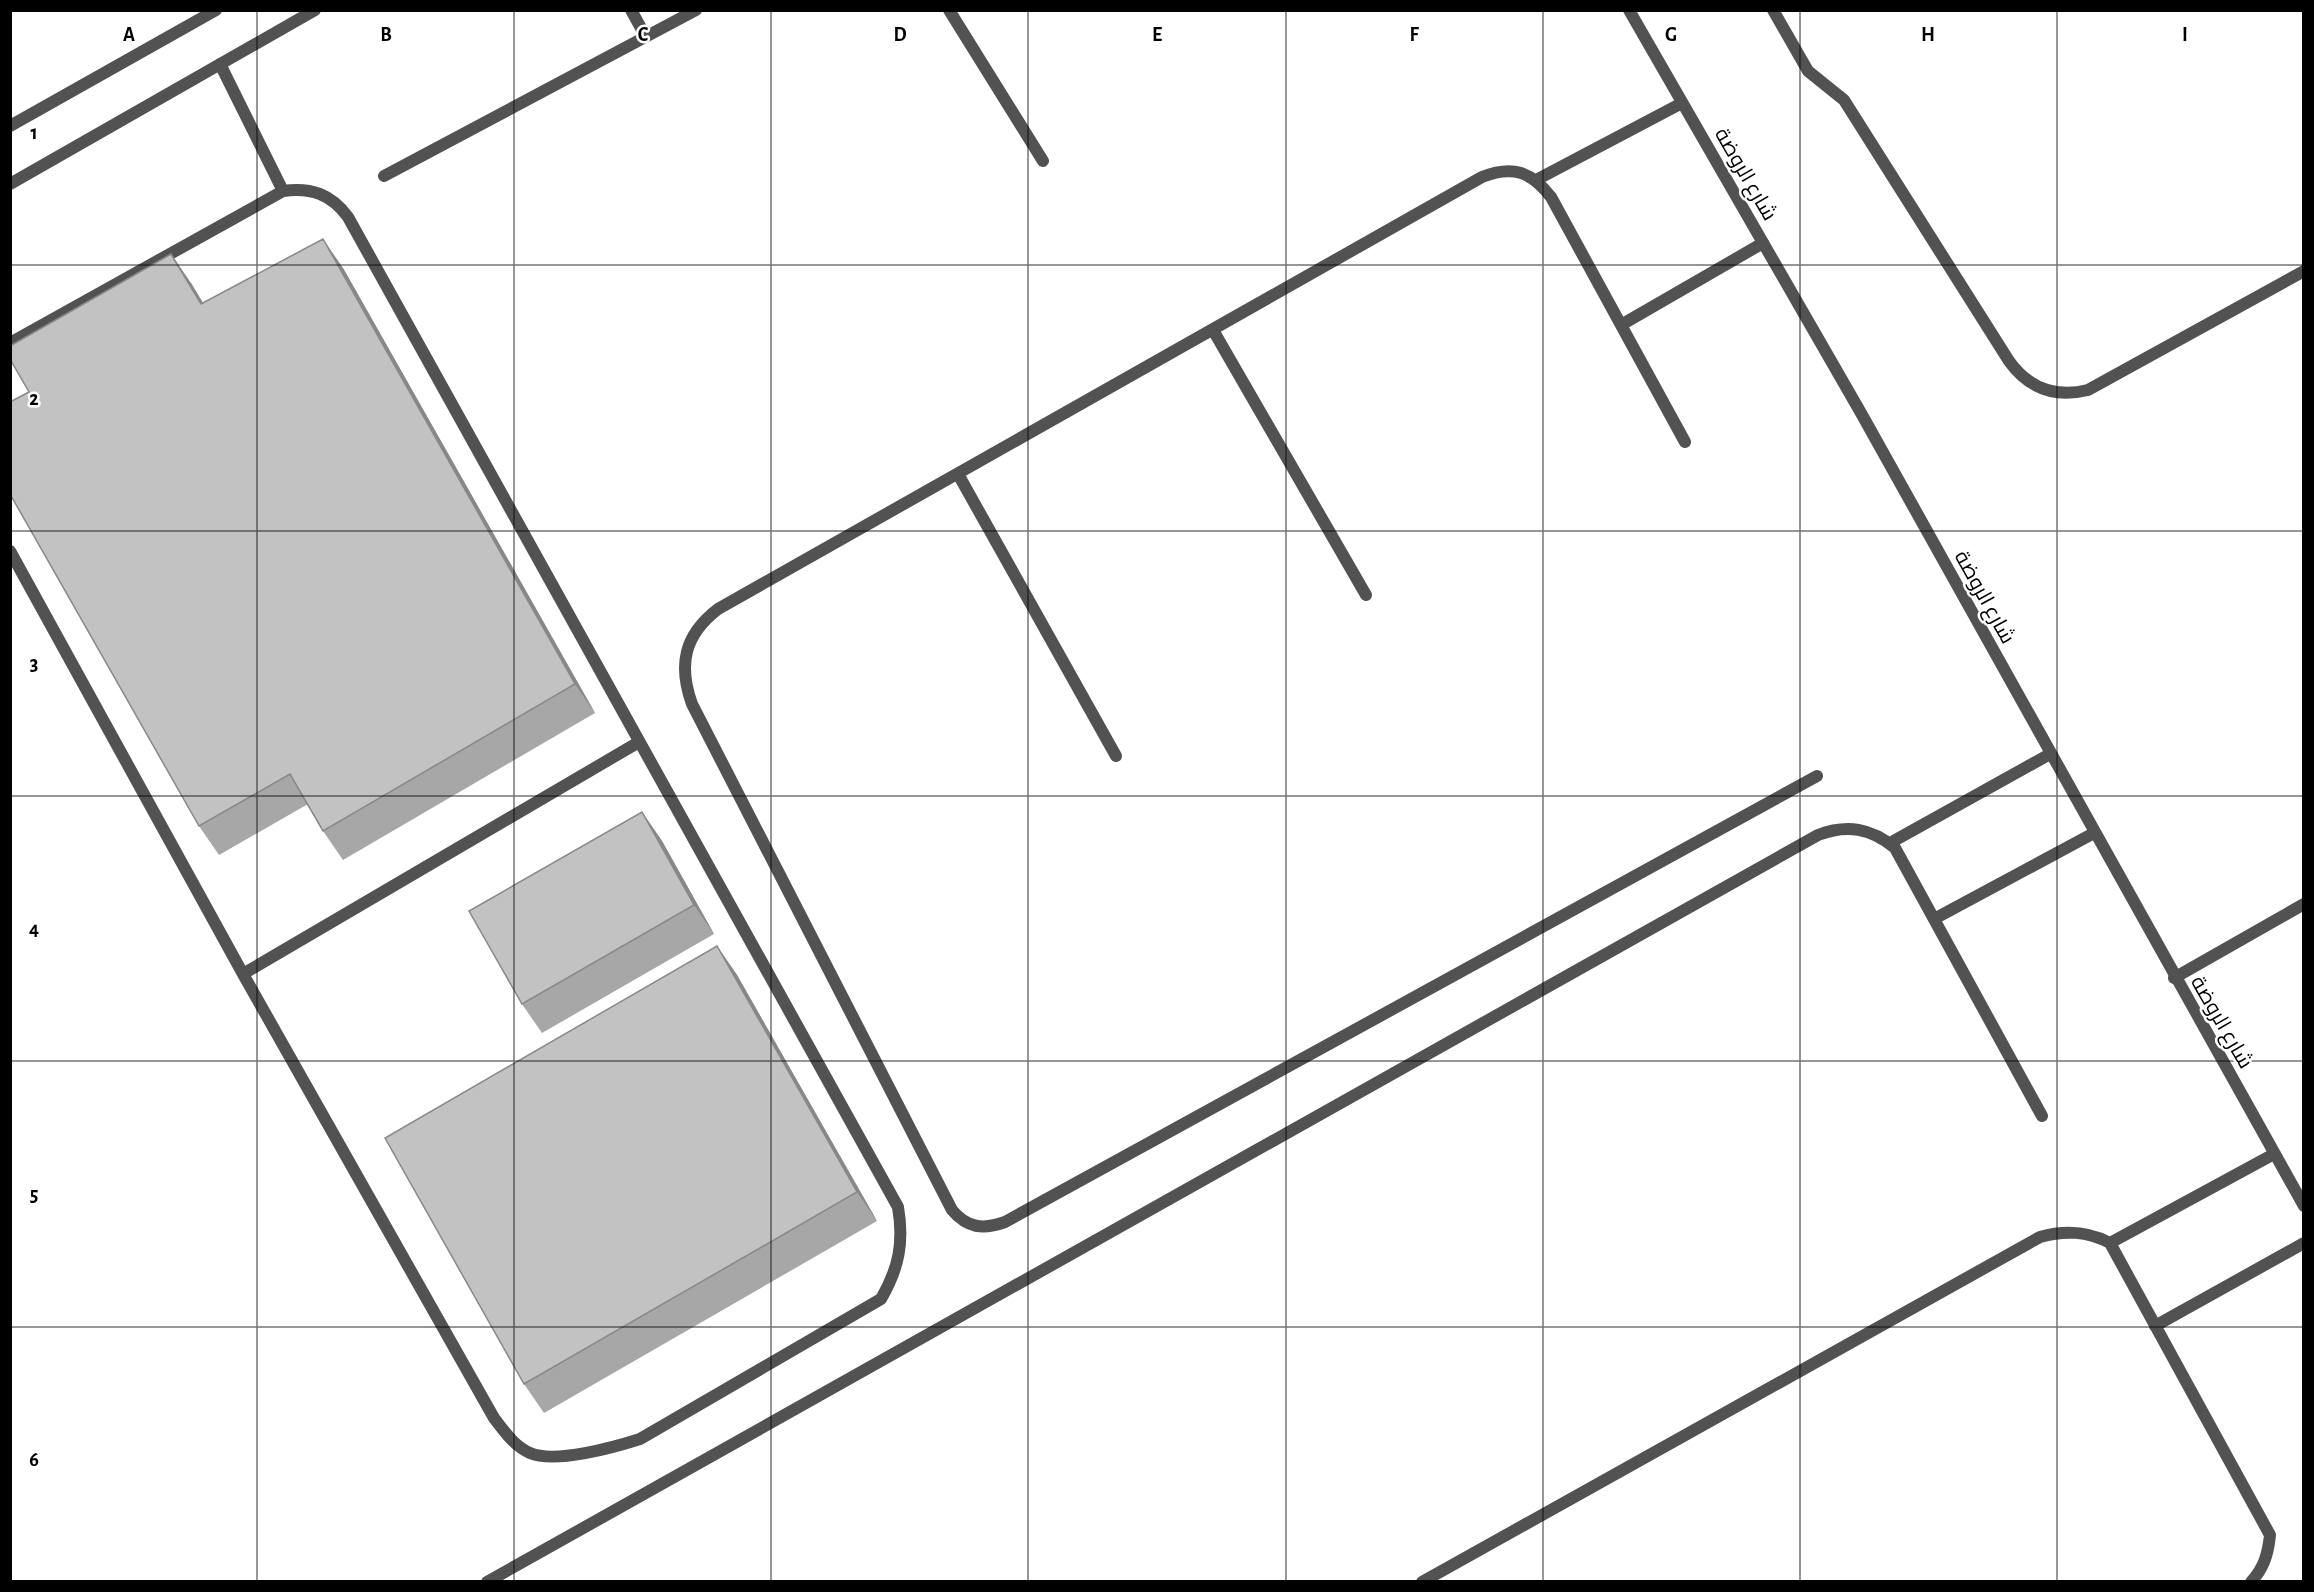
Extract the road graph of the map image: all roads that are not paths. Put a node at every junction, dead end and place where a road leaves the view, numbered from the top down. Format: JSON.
{"nodes":[{"id":1,"x":216,"y":10,"type":"edge"},
{"id":2,"x":315,"y":10,"type":"edge"},
{"id":3,"x":631,"y":10,"type":"edge"},
{"id":4,"x":949,"y":10,"type":"edge"},
{"id":5,"x":1629,"y":10,"type":"edge"},
{"id":6,"x":1773,"y":10,"type":"edge"},
{"id":7,"x":692,"y":11,"type":"edge"},
{"id":8,"x":646,"y":37,"type":"junction"},
{"id":9,"x":220,"y":64,"type":"junction"},
{"id":10,"x":1682,"y":103,"type":"junction"},
{"id":11,"x":10,"y":126,"type":"edge"},
{"id":12,"x":1043,"y":161,"type":"dead end"},
{"id":13,"x":384,"y":176,"type":"dead end"},
{"id":14,"x":1536,"y":180,"type":"junction"},
{"id":15,"x":10,"y":184,"type":"edge"},
{"id":16,"x":283,"y":191,"type":"junction"},
{"id":17,"x":1763,"y":243,"type":"junction"},
{"id":18,"x":2304,"y":271,"type":"edge"},
{"id":19,"x":1621,"y":325,"type":"junction"},
{"id":20,"x":1213,"y":330,"type":"junction"},
{"id":21,"x":10,"y":343,"type":"edge"},
{"id":22,"x":1685,"y":442,"type":"dead end"},
{"id":23,"x":958,"y":474,"type":"junction"},
{"id":24,"x":10,"y":551,"type":"edge"},
{"id":25,"x":1366,"y":595,"type":"dead end"},
{"id":26,"x":639,"y":742,"type":"junction"},
{"id":27,"x":2050,"y":754,"type":"junction"},
{"id":28,"x":1116,"y":756,"type":"dead end"},
{"id":29,"x":1817,"y":776,"type":"dead end"},
{"id":30,"x":2094,"y":833,"type":"junction"},
{"id":31,"x":1890,"y":843,"type":"junction"},
{"id":32,"x":2304,"y":904,"type":"edge"},
{"id":33,"x":1934,"y":919,"type":"junction"},
{"id":34,"x":243,"y":974,"type":"junction"},
{"id":35,"x":2174,"y":978,"type":"junction"},
{"id":36,"x":2042,"y":1116,"type":"dead end"},
{"id":37,"x":2274,"y":1154,"type":"junction"},
{"id":38,"x":2304,"y":1206,"type":"edge"},
{"id":39,"x":2110,"y":1243,"type":"junction"},
{"id":40,"x":2304,"y":1243,"type":"edge"},
{"id":41,"x":2155,"y":1326,"type":"junction"},
{"id":42,"x":487,"y":1581,"type":"edge"},
{"id":43,"x":1422,"y":1581,"type":"edge"},
{"id":44,"x":2251,"y":1581,"type":"edge"}],
"edges":[{"from":1,"to":11,"type":"street"},
{"from":2,"to":9,"type":"street"},
{"from":3,"to":8,"type":"street"},
{"from":4,"to":12,"type":"street"},
{"from":5,"to":10,"type":"street","name":"شارع الروضة"},
{"from":6,"to":18,"type":"street"},
{"from":7,"to":8,"type":"street"},
{"from":8,"to":13,"type":"street"},
{"from":9,"to":15,"type":"street"},
{"from":9,"to":16,"type":"street"},
{"from":10,"to":14,"type":"street"},
{"from":10,"to":17,"type":"street","name":"شارع الروضة"},
{"from":14,"to":19,"type":"street"},
{"from":14,"to":20,"type":"street"},
{"from":16,"to":21,"type":"street"},
{"from":16,"to":26,"type":"street"},
{"from":17,"to":19,"type":"street"},
{"from":17,"to":27,"type":"street","name":"شارع الروضة"},
{"from":19,"to":22,"type":"street"},
{"from":20,"to":23,"type":"street"},
{"from":20,"to":25,"type":"street"},
{"from":23,"to":28,"type":"street"},
{"from":23,"to":29,"type":"street"},
{"from":24,"to":34,"type":"street"},
{"from":26,"to":34,"type":"street"},
{"from":26,"to":34,"type":"street"},
{"from":27,"to":30,"type":"street","name":"شارع الروضة"},
{"from":27,"to":31,"type":"street"},
{"from":30,"to":33,"type":"street"},
{"from":30,"to":35,"type":"street","name":"شارع الروضة"},
{"from":31,"to":33,"type":"street"},
{"from":31,"to":42,"type":"street"},
{"from":32,"to":35,"type":"street"},
{"from":33,"to":36,"type":"street"},
{"from":35,"to":37,"type":"street","name":"شارع الروضة"},
{"from":37,"to":38,"type":"street","name":"شارع الروضة"},
{"from":37,"to":39,"type":"street"},
{"from":39,"to":41,"type":"street"},
{"from":39,"to":43,"type":"street"},
{"from":40,"to":41,"type":"street"},
{"from":41,"to":44,"type":"street"}]}
